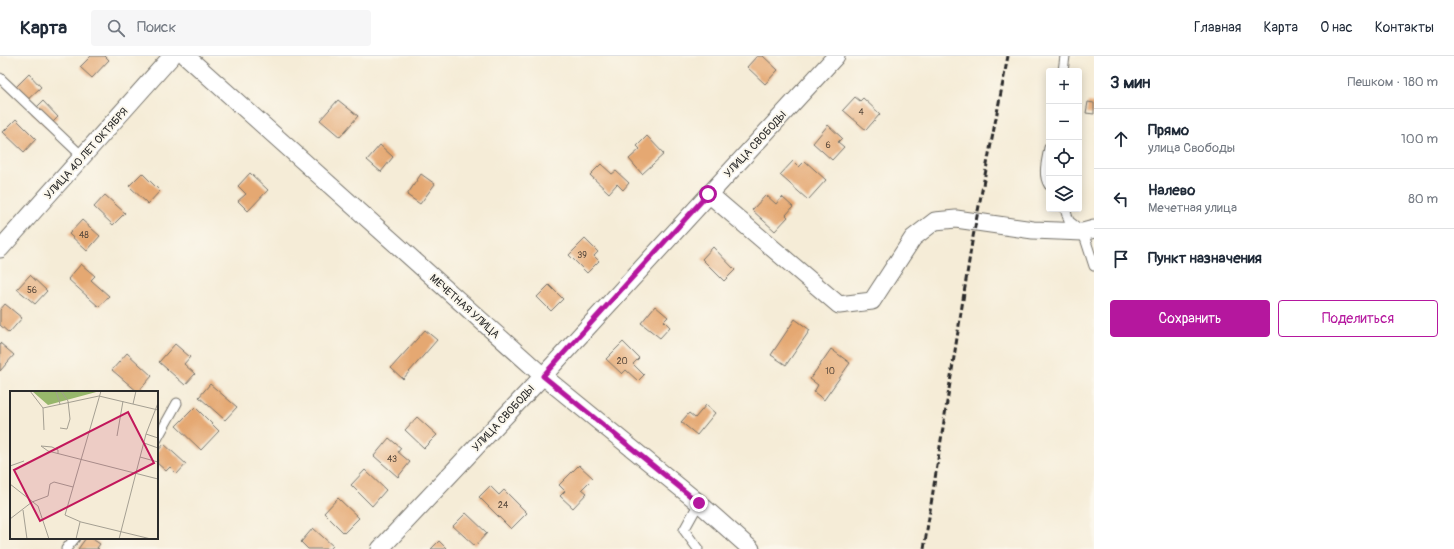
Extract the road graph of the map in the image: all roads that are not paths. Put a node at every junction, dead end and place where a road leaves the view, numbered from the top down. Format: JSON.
{"nodes":[{"id":1,"x":172,"y":56,"type":"edge"},
{"id":2,"x":186,"y":56,"type":"edge"},
{"id":3,"x":836,"y":56,"type":"edge"},
{"id":4,"x":1065,"y":56,"type":"edge"},
{"id":5,"x":1063,"y":68,"type":"edge"},
{"id":6,"x":0,"y":78,"type":"edge"},
{"id":7,"x":83,"y":157,"type":"junction"},
{"id":8,"x":1046,"y":164,"type":"edge"},
{"id":9,"x":1046,"y":176,"type":"edge"},
{"id":10,"x":708,"y":194,"type":"junction"},
{"id":11,"x":1066,"y":212,"type":"edge"},
{"id":12,"x":1088,"y":230,"type":"edge"},
{"id":13,"x":0,"y":249,"type":"edge"},
{"id":14,"x":1094,"y":266,"type":"edge"},
{"id":15,"x":543,"y":376,"type":"junction"},
{"id":16,"x":176,"y":403,"type":"dead end"},
{"id":17,"x":158,"y":437,"type":"edge"},
{"id":18,"x":699,"y":503,"type":"junction"},
{"id":19,"x":74,"y":539,"type":"edge"},
{"id":20,"x":66,"y":549,"type":"edge"},
{"id":21,"x":380,"y":549,"type":"edge"},
{"id":22,"x":698,"y":549,"type":"edge"},
{"id":23,"x":751,"y":549,"type":"edge"}],
"edges":[{"from":1,"to":7,"type":"street","name":"УЛИЦА 40 ЛЕТ ОКТЯБРЯ"},
{"from":2,"to":15,"type":"street","name":"МЕЧЕТНАЯ УЛИЦА"},
{"from":3,"to":10,"type":"street","name":"УЛИЦА СВОБОДЫ"},
{"from":4,"to":5,"type":"lane"},
{"from":6,"to":7,"type":"lane"},
{"from":7,"to":13,"type":"street","name":"УЛИЦА 40 ЛЕТ ОКТЯБРЯ"},
{"from":8,"to":9,"type":"lane"},
{"from":10,"to":12,"type":"street"},
{"from":10,"to":15,"type":"street","name":"УЛИЦА СВОБОДЫ"},
{"from":11,"to":12,"type":"lane"},
{"from":12,"to":14,"type":"lane"},
{"from":15,"to":18,"type":"street","name":"МЕЧЕТНАЯ УЛИЦА"},
{"from":15,"to":21,"type":"street","name":"УЛИЦА СВОБОДЫ"},
{"from":16,"to":17,"type":"lane"},
{"from":18,"to":22,"type":"lane"},
{"from":18,"to":23,"type":"street","name":"МЕЧЕТНАЯ УЛИЦА"},
{"from":19,"to":20,"type":"lane"}]}
